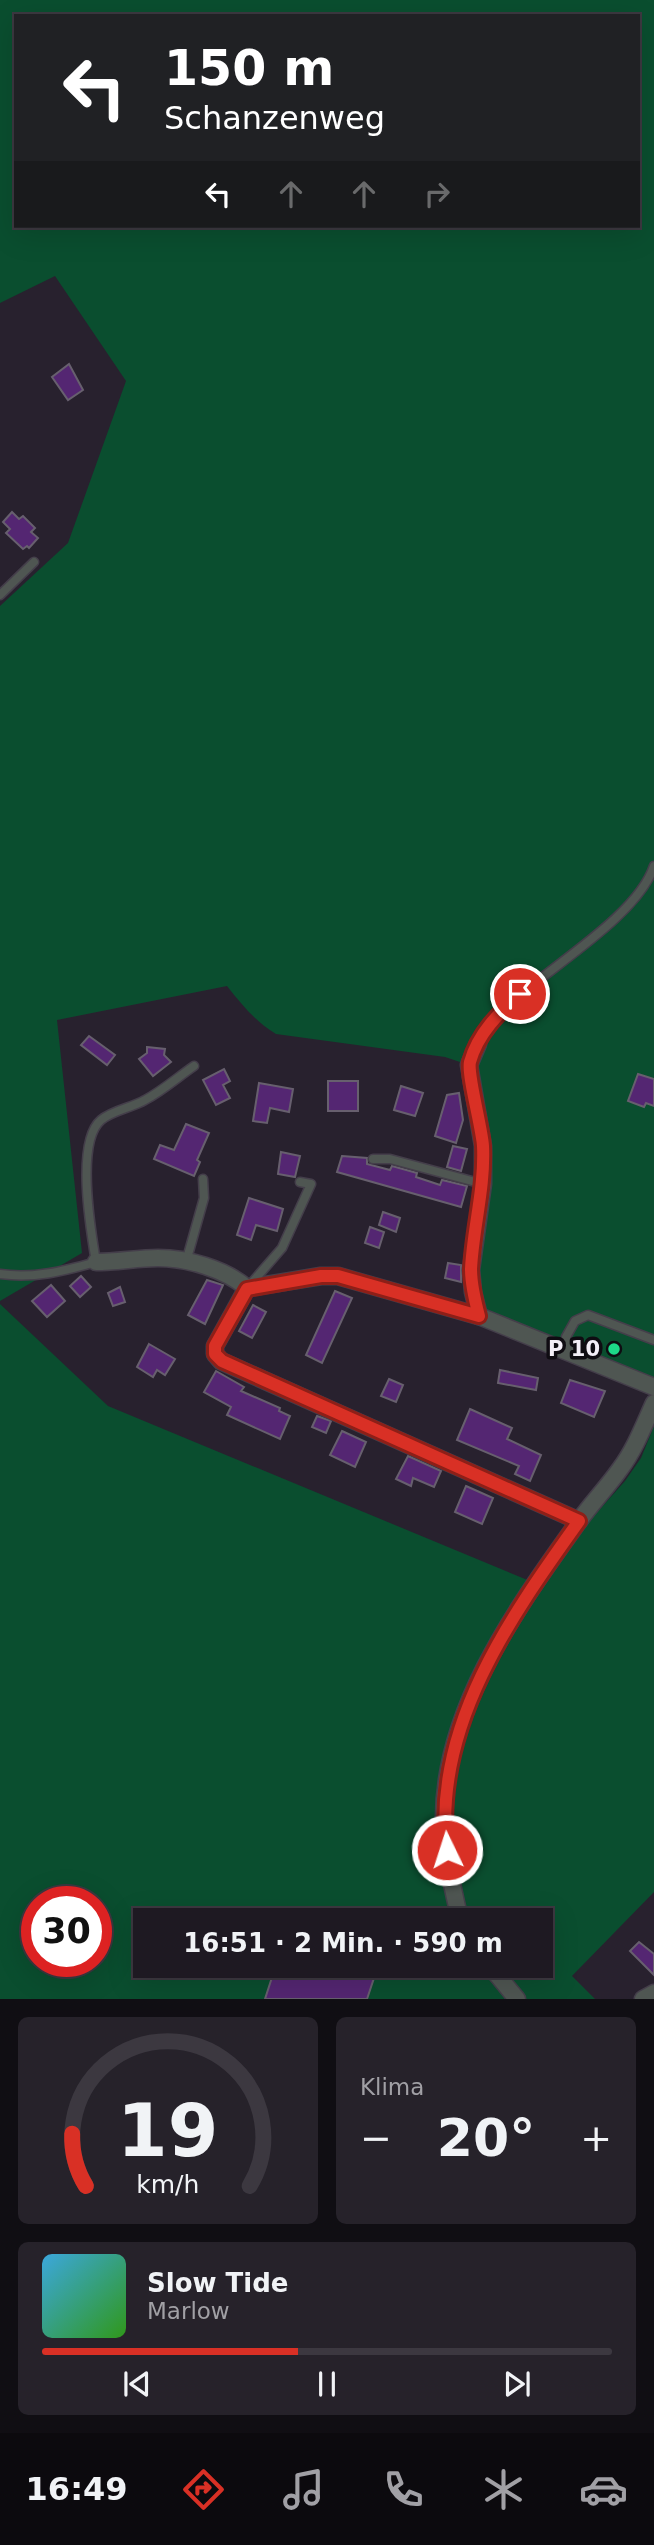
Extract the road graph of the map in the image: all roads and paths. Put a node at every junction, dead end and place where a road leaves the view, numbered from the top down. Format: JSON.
{"nodes":[{"id":1,"x":34,"y":562,"type":"dead end"},
{"id":2,"x":0,"y":595,"type":"edge"},
{"id":3,"x":654,"y":866,"type":"edge"},
{"id":4,"x":478,"y":1044,"type":"joint"},
{"id":5,"x":194,"y":1066,"type":"dead end"},
{"id":6,"x":373,"y":1159,"type":"dead end"},
{"id":7,"x":203,"y":1179,"type":"dead end"},
{"id":8,"x":300,"y":1182,"type":"dead end"},
{"id":9,"x":483,"y":1184,"type":"junction"},
{"id":10,"x":96,"y":1262,"type":"junction"},
{"id":11,"x":186,"y":1262,"type":"junction"},
{"id":12,"x":0,"y":1274,"type":"edge"},
{"id":13,"x":247,"y":1289,"type":"junction"},
{"id":14,"x":479,"y":1316,"type":"junction"},
{"id":15,"x":654,"y":1340,"type":"edge"},
{"id":16,"x":570,"y":1354,"type":"junction"},
{"id":17,"x":654,"y":1387,"type":"edge"},
{"id":18,"x":654,"y":1403,"type":"edge"},
{"id":19,"x":579,"y":1521,"type":"junction"},
{"id":20,"x":457,"y":1908,"type":"edge"},
{"id":21,"x":500,"y":1978,"type":"edge"},
{"id":22,"x":654,"y":1993,"type":"edge"},
{"id":23,"x":517,"y":1999,"type":"edge"},
{"id":24,"x":643,"y":1999,"type":"edge"}],
"edges":[{"from":1,"to":2,"type":"lane"},
{"from":3,"to":4,"type":"lane"},
{"from":4,"to":9,"type":"street"},
{"from":5,"to":10,"type":"lane"},
{"from":6,"to":9,"type":"lane"},
{"from":7,"to":11,"type":"lane"},
{"from":8,"to":13,"type":"lane"},
{"from":9,"to":14,"type":"street"},
{"from":10,"to":11,"type":"street"},
{"from":10,"to":12,"type":"lane"},
{"from":11,"to":13,"type":"street"},
{"from":13,"to":14,"type":"street"},
{"from":13,"to":19,"type":"street"},
{"from":14,"to":16,"type":"street"},
{"from":15,"to":16,"type":"lane"},
{"from":16,"to":17,"type":"street"},
{"from":18,"to":19,"type":"street"},
{"from":19,"to":20,"type":"street"},
{"from":21,"to":23,"type":"street"},
{"from":22,"to":24,"type":"street"}]}
